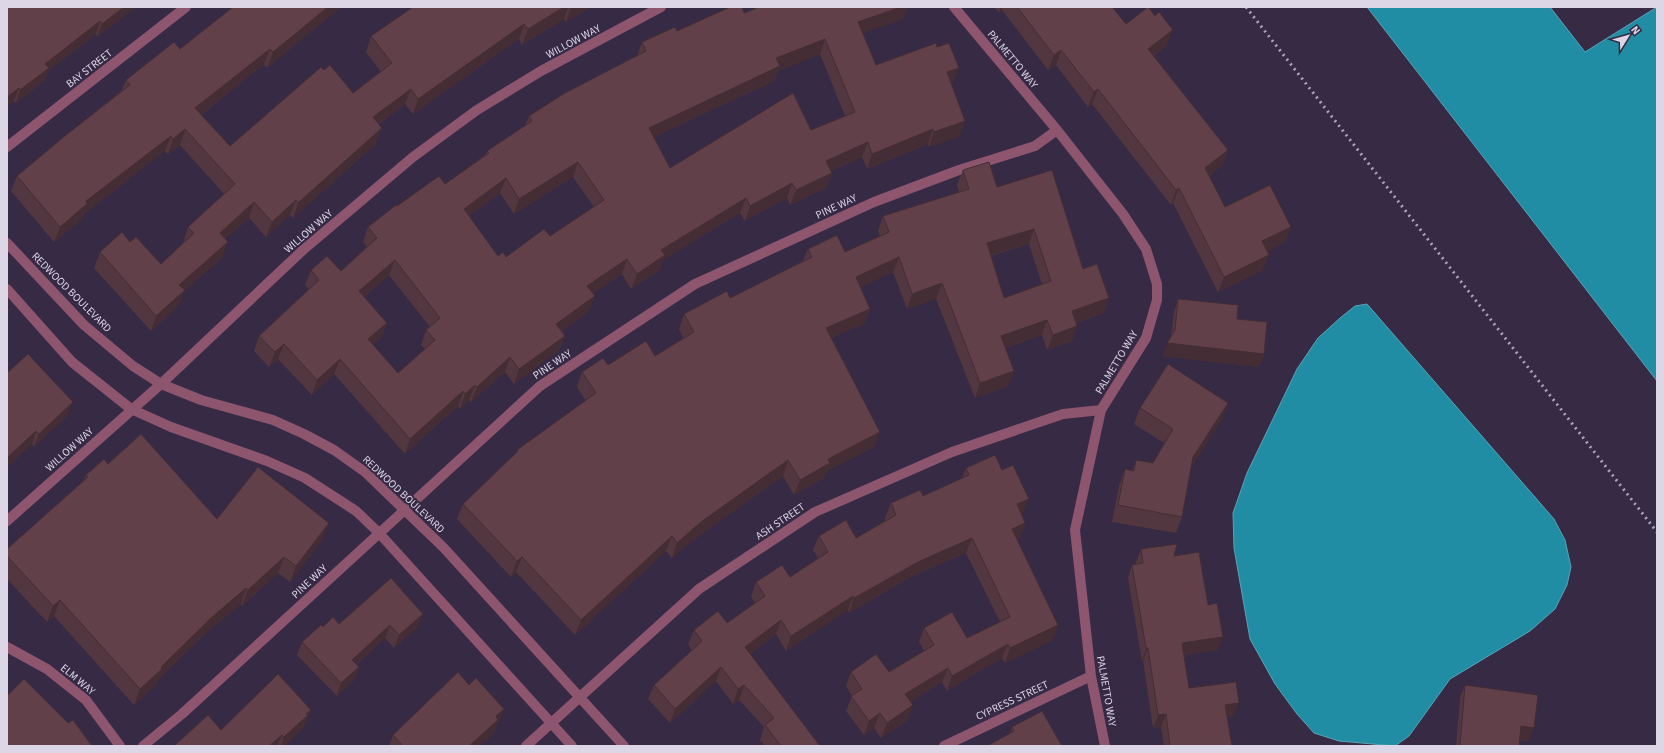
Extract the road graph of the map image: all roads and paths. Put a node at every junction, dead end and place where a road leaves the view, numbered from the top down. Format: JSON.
{"nodes":[{"id":1,"x":186,"y":7,"type":"edge"},
{"id":2,"x":661,"y":7,"type":"edge"},
{"id":3,"x":954,"y":7,"type":"edge"},
{"id":4,"x":1057,"y":130,"type":"junction"},
{"id":5,"x":7,"y":148,"type":"edge"},
{"id":6,"x":7,"y":243,"type":"edge"},
{"id":7,"x":7,"y":289,"type":"edge"},
{"id":8,"x":161,"y":384,"type":"junction"},
{"id":9,"x":131,"y":409,"type":"junction"},
{"id":10,"x":1101,"y":410,"type":"junction"},
{"id":11,"x":406,"y":510,"type":"junction"},
{"id":12,"x":7,"y":522,"type":"edge"},
{"id":13,"x":379,"y":533,"type":"junction"},
{"id":14,"x":7,"y":647,"type":"edge"},
{"id":15,"x":1091,"y":676,"type":"junction"},
{"id":16,"x":579,"y":698,"type":"junction"},
{"id":17,"x":551,"y":723,"type":"junction"},
{"id":18,"x":120,"y":746,"type":"edge"},
{"id":19,"x":143,"y":746,"type":"edge"},
{"id":20,"x":526,"y":746,"type":"edge"},
{"id":21,"x":572,"y":746,"type":"edge"},
{"id":22,"x":624,"y":746,"type":"edge"},
{"id":23,"x":944,"y":746,"type":"edge"},
{"id":24,"x":1105,"y":746,"type":"edge"}],
"edges":[{"from":1,"to":5,"type":"street","name":"BAY STREET"},
{"from":2,"to":8,"type":"street","name":"WILLOW WAY"},
{"from":3,"to":4,"type":"street","name":"PALMETTO WAY"},
{"from":4,"to":10,"type":"street","name":"PALMETTO WAY"},
{"from":4,"to":11,"type":"street","name":"PINE WAY"},
{"from":6,"to":8,"type":"street","name":"REDWOOD BOULEVARD"},
{"from":7,"to":9,"type":"street"},
{"from":8,"to":9,"type":"street","name":"WILLOW WAY"},
{"from":8,"to":11,"type":"street","name":"REDWOOD BOULEVARD"},
{"from":9,"to":12,"type":"street","name":"WILLOW WAY"},
{"from":9,"to":13,"type":"street"},
{"from":10,"to":15,"type":"street","name":"PALMETTO WAY"},
{"from":10,"to":16,"type":"street","name":"ASH STREET"},
{"from":11,"to":13,"type":"street","name":"PINE WAY"},
{"from":11,"to":16,"type":"street","name":"REDWOOD BOULEVARD"},
{"from":13,"to":17,"type":"street"},
{"from":13,"to":19,"type":"street","name":"PINE WAY"},
{"from":14,"to":18,"type":"street","name":"ELM WAY"},
{"from":15,"to":23,"type":"street","name":"CYPRESS STREET"},
{"from":15,"to":24,"type":"street","name":"PALMETTO WAY"},
{"from":16,"to":17,"type":"street","name":"ASH STREET"},
{"from":16,"to":22,"type":"street","name":"REDWOOD BOULEVARD"},
{"from":17,"to":20,"type":"street","name":"ASH STREET"},
{"from":17,"to":21,"type":"street"}]}
